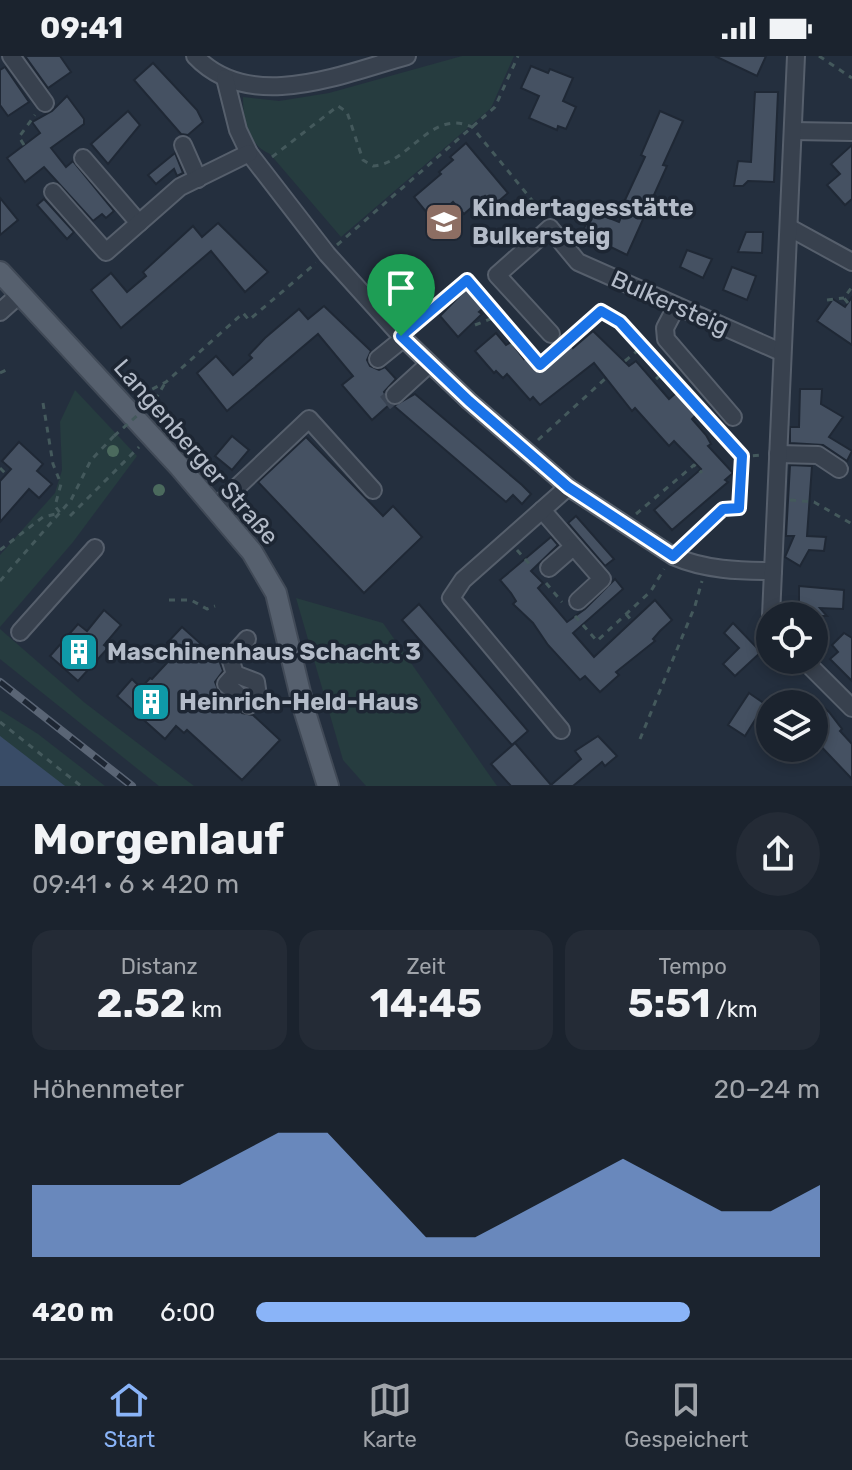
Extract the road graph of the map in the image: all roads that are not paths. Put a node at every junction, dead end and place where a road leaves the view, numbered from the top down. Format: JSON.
{"nodes":[{"id":1,"x":11,"y":56,"type":"edge"},
{"id":2,"x":195,"y":56,"type":"edge"},
{"id":3,"x":407,"y":56,"type":"edge"},
{"id":4,"x":796,"y":56,"type":"edge"},
{"id":5,"x":359,"y":62,"type":"edge"},
{"id":6,"x":225,"y":78,"type":"junction"},
{"id":7,"x":45,"y":103,"type":"road end"},
{"id":8,"x":793,"y":131,"type":"junction"},
{"id":9,"x":852,"y":132,"type":"edge"},
{"id":10,"x":183,"y":145,"type":"dead end"},
{"id":11,"x":249,"y":153,"type":"junction"},
{"id":12,"x":83,"y":158,"type":"dead end"},
{"id":13,"x":198,"y":179,"type":"junction"},
{"id":14,"x":53,"y":192,"type":"dead end"},
{"id":15,"x":139,"y":223,"type":"junction"},
{"id":16,"x":790,"y":228,"type":"junction"},
{"id":17,"x":852,"y":262,"type":"edge"},
{"id":18,"x":0,"y":272,"type":"edge"},
{"id":19,"x":20,"y":294,"type":"junction"},
{"id":20,"x":676,"y":307,"type":"junction"},
{"id":21,"x":0,"y":312,"type":"edge"},
{"id":22,"x":551,"y":334,"type":"dead end"},
{"id":23,"x":402,"y":337,"type":"junction"},
{"id":24,"x":781,"y":352,"type":"junction"},
{"id":25,"x":378,"y":359,"type":"dead end"},
{"id":26,"x":429,"y":364,"type":"junction"},
{"id":27,"x":395,"y":395,"type":"tunnel mouth"},
{"id":28,"x":733,"y":417,"type":"dead end"},
{"id":29,"x":778,"y":454,"type":"junction"},
{"id":30,"x":839,"y":469,"type":"dead end"},
{"id":31,"x":568,"y":487,"type":"junction"},
{"id":32,"x":373,"y":490,"type":"dead end"},
{"id":33,"x":215,"y":508,"type":"junction"},
{"id":34,"x":542,"y":510,"type":"junction"},
{"id":35,"x":573,"y":547,"type":"junction"},
{"id":36,"x":95,"y":548,"type":"dead end"},
{"id":37,"x":549,"y":568,"type":"dead end"},
{"id":38,"x":773,"y":571,"type":"junction"},
{"id":39,"x":578,"y":601,"type":"dead end"},
{"id":40,"x":772,"y":602,"type":"edge"},
{"id":41,"x":20,"y":632,"type":"dead end"},
{"id":42,"x":247,"y":639,"type":"dead end"},
{"id":43,"x":235,"y":674,"type":"dead end"},
{"id":44,"x":818,"y":674,"type":"edge"},
{"id":45,"x":852,"y":708,"type":"edge"},
{"id":46,"x":561,"y":730,"type":"dead end"},
{"id":47,"x":328,"y":786,"type":"edge"}],
"edges":[{"from":1,"to":7,"type":"street"},
{"from":2,"to":6,"type":"street"},
{"from":3,"to":5,"type":"street"},
{"from":4,"to":8,"type":"street"},
{"from":5,"to":6,"type":"street"},
{"from":6,"to":11,"type":"street"},
{"from":8,"to":9,"type":"street"},
{"from":8,"to":16,"type":"street"},
{"from":10,"to":13,"type":"street"},
{"from":11,"to":13,"type":"street"},
{"from":11,"to":23,"type":"street"},
{"from":12,"to":15,"type":"street"},
{"from":13,"to":15,"type":"street"},
{"from":14,"to":15,"type":"street"},
{"from":16,"to":17,"type":"street"},
{"from":16,"to":24,"type":"street"},
{"from":18,"to":19,"type":"main road","name":"Langenberger Straße"},
{"from":19,"to":21,"type":"street"},
{"from":19,"to":33,"type":"main road","name":"Langenberger Straße"},
{"from":20,"to":22,"type":"street","name":"Bulkersteig"},
{"from":20,"to":24,"type":"street","name":"Bulkersteig"},
{"from":20,"to":28,"type":"street"},
{"from":23,"to":25,"type":"street"},
{"from":23,"to":26,"type":"street"},
{"from":24,"to":29,"type":"street"},
{"from":26,"to":27,"type":"street"},
{"from":26,"to":31,"type":"street"},
{"from":29,"to":30,"type":"street"},
{"from":29,"to":38,"type":"street"},
{"from":31,"to":34,"type":"street"},
{"from":31,"to":38,"type":"street"},
{"from":32,"to":33,"type":"street"},
{"from":33,"to":47,"type":"main road","name":"Langenberger Straße"},
{"from":34,"to":35,"type":"street"},
{"from":34,"to":46,"type":"street"},
{"from":35,"to":37,"type":"street"},
{"from":35,"to":39,"type":"street"},
{"from":36,"to":41,"type":"street"},
{"from":38,"to":40,"type":"street"},
{"from":42,"to":43,"type":"street"},
{"from":44,"to":45,"type":"street"}]}
